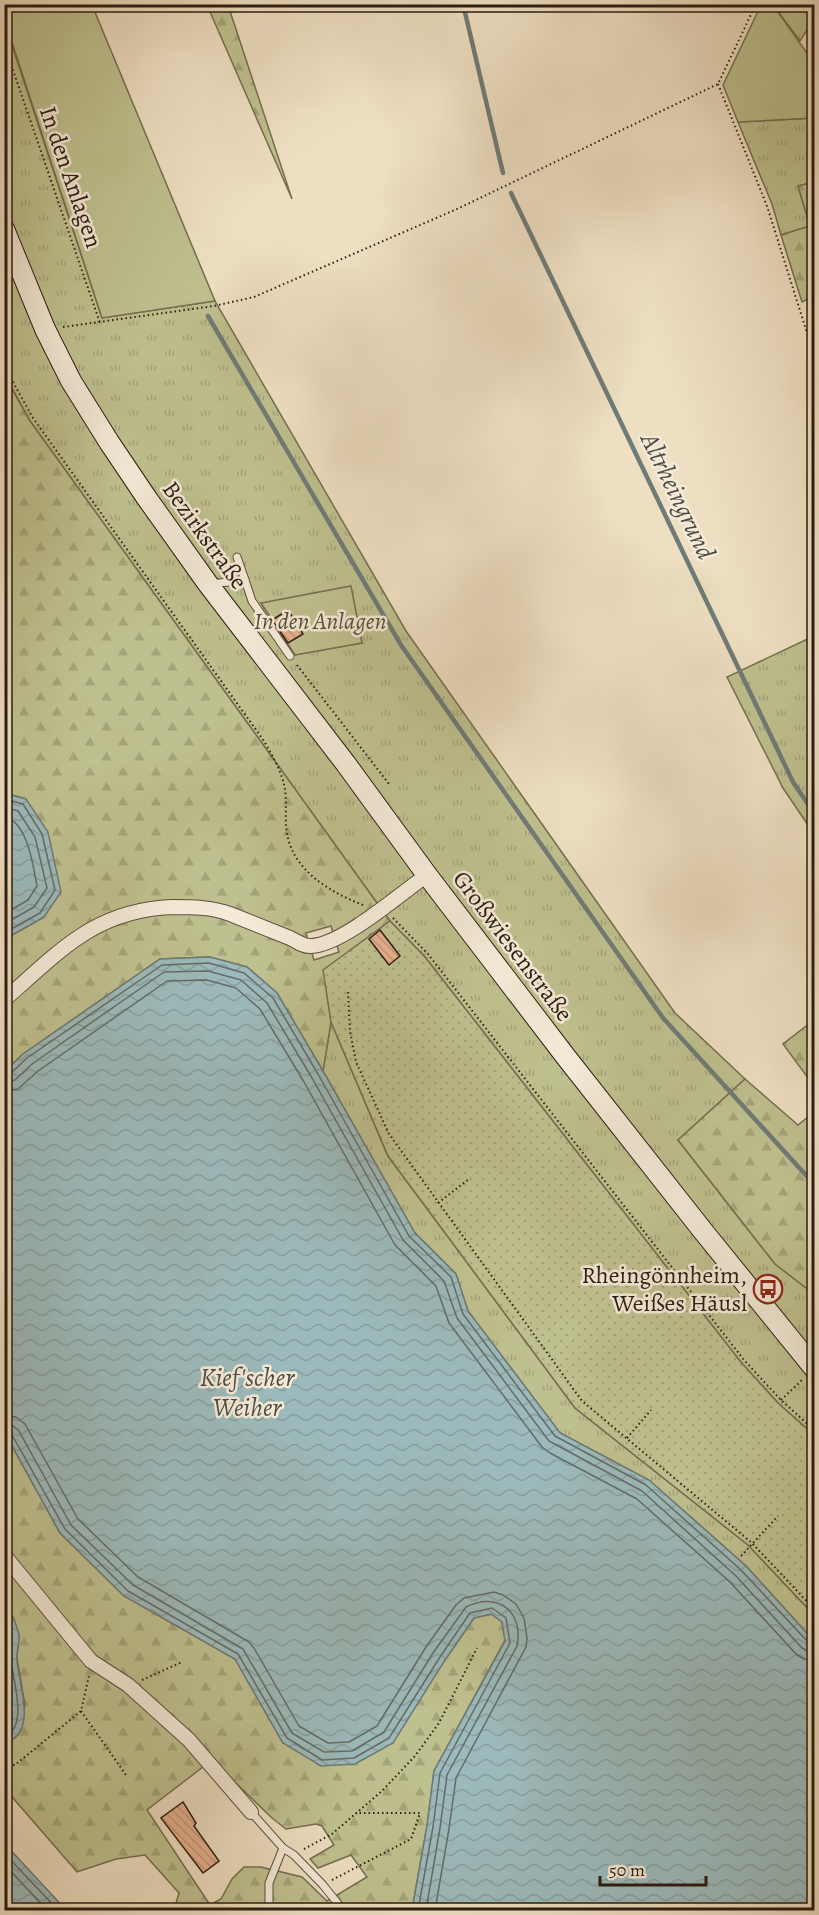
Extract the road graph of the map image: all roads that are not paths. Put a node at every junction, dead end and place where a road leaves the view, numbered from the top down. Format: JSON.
{"nodes":[{"id":1,"x":4,"y":229,"type":"edge"},
{"id":2,"x":237,"y":557,"type":"dead end"},
{"id":3,"x":245,"y":580,"type":"junction"},
{"id":4,"x":208,"y":584,"type":"junction"},
{"id":5,"x":290,"y":656,"type":"road end"},
{"id":6,"x":427,"y":875,"type":"junction"},
{"id":7,"x":4,"y":1000,"type":"edge"},
{"id":8,"x":811,"y":1371,"type":"edge"},
{"id":9,"x":4,"y":1555,"type":"edge"},
{"id":10,"x":251,"y":1812,"type":"joint"},
{"id":11,"x":284,"y":1848,"type":"junction"},
{"id":12,"x":269,"y":1911,"type":"edge"},
{"id":13,"x":343,"y":1911,"type":"edge"}],
"edges":[{"from":1,"to":4,"type":"street","name":"Bezirkstraße"},
{"from":2,"to":3,"type":"lane"},
{"from":3,"to":4,"type":"lane"},
{"from":3,"to":5,"type":"lane"},
{"from":4,"to":6,"type":"street","name":"Bezirkstraße"},
{"from":6,"to":7,"type":"street","name":"Großwiesenstraße"},
{"from":6,"to":8,"type":"street","name":"Großwiesenstraße"},
{"from":9,"to":10,"type":"street"},
{"from":10,"to":11,"type":"lane"},
{"from":11,"to":12,"type":"lane"},
{"from":11,"to":13,"type":"lane"}]}
